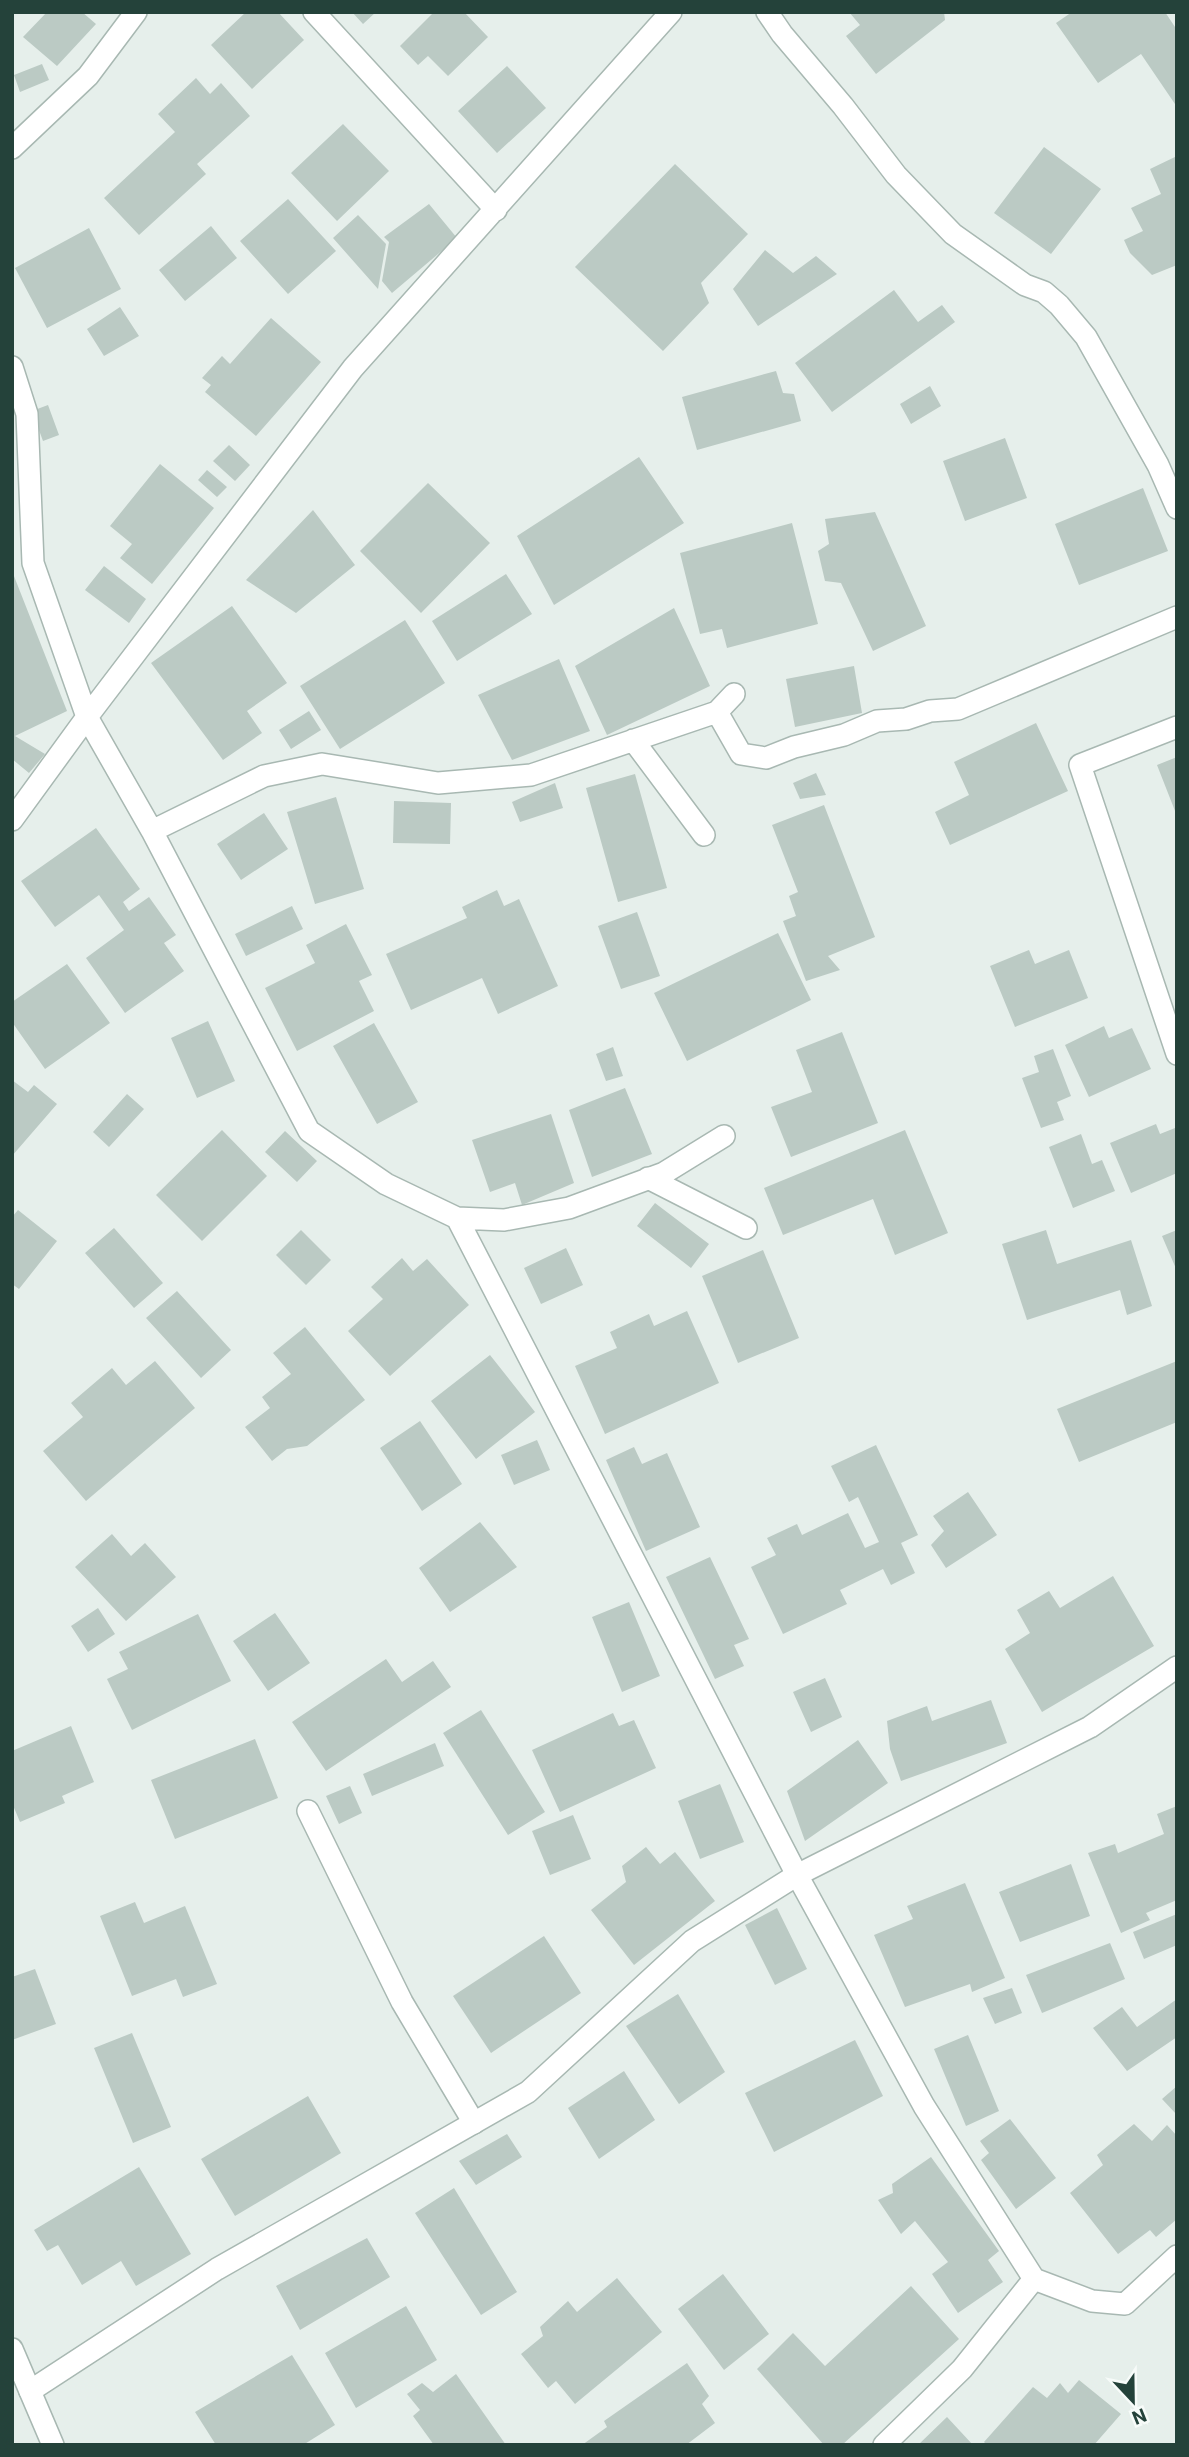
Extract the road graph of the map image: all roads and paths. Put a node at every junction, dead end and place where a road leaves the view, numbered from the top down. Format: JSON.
{"nodes":[{"id":1,"x":314,"y":12,"type":"edge"},
{"id":2,"x":671,"y":12,"type":"edge"},
{"id":3,"x":767,"y":12,"type":"edge"},
{"id":4,"x":131,"y":14,"type":"edge"},
{"id":5,"x":12,"y":148,"type":"edge"},
{"id":6,"x":496,"y":210,"type":"junction"},
{"id":7,"x":12,"y":367,"type":"edge"},
{"id":8,"x":1177,"y":508,"type":"edge"},
{"id":9,"x":1177,"y":617,"type":"edge"},
{"id":10,"x":734,"y":694,"type":"dead end"},
{"id":11,"x":718,"y":712,"type":"junction"},
{"id":12,"x":87,"y":717,"type":"junction"},
{"id":13,"x":1177,"y":727,"type":"edge"},
{"id":14,"x":633,"y":740,"type":"junction"},
{"id":15,"x":12,"y":820,"type":"edge"},
{"id":16,"x":152,"y":831,"type":"junction"},
{"id":17,"x":704,"y":835,"type":"dead end"},
{"id":18,"x":1177,"y":1054,"type":"edge"},
{"id":19,"x":724,"y":1136,"type":"dead end"},
{"id":20,"x":648,"y":1178,"type":"junction"},
{"id":21,"x":457,"y":1218,"type":"junction"},
{"id":22,"x":746,"y":1228,"type":"dead end"},
{"id":23,"x":1177,"y":1667,"type":"edge"},
{"id":24,"x":308,"y":1811,"type":"dead end"},
{"id":25,"x":797,"y":1875,"type":"junction"},
{"id":26,"x":474,"y":2123,"type":"junction"},
{"id":27,"x":1177,"y":2256,"type":"edge"},
{"id":28,"x":1034,"y":2279,"type":"junction"},
{"id":29,"x":12,"y":2349,"type":"edge"},
{"id":30,"x":30,"y":2391,"type":"junction"},
{"id":31,"x":53,"y":2445,"type":"edge"},
{"id":32,"x":884,"y":2445,"type":"edge"}],
"edges":[{"from":1,"to":6,"type":"street"},
{"from":2,"to":6,"type":"street"},
{"from":3,"to":8,"type":"street"},
{"from":4,"to":5,"type":"street"},
{"from":6,"to":12,"type":"street"},
{"from":7,"to":12,"type":"street"},
{"from":9,"to":11,"type":"street"},
{"from":10,"to":11,"type":"street"},
{"from":11,"to":14,"type":"street"},
{"from":12,"to":15,"type":"street"},
{"from":12,"to":16,"type":"street"},
{"from":13,"to":18,"type":"street"},
{"from":14,"to":16,"type":"street"},
{"from":14,"to":17,"type":"street"},
{"from":16,"to":21,"type":"street"},
{"from":19,"to":20,"type":"street"},
{"from":20,"to":21,"type":"street"},
{"from":20,"to":22,"type":"street"},
{"from":21,"to":25,"type":"street"},
{"from":23,"to":25,"type":"street"},
{"from":24,"to":26,"type":"street"},
{"from":25,"to":26,"type":"street"},
{"from":25,"to":28,"type":"street"},
{"from":26,"to":30,"type":"street"},
{"from":27,"to":28,"type":"street"},
{"from":28,"to":32,"type":"street"},
{"from":29,"to":30,"type":"street"},
{"from":30,"to":31,"type":"street"}]}
